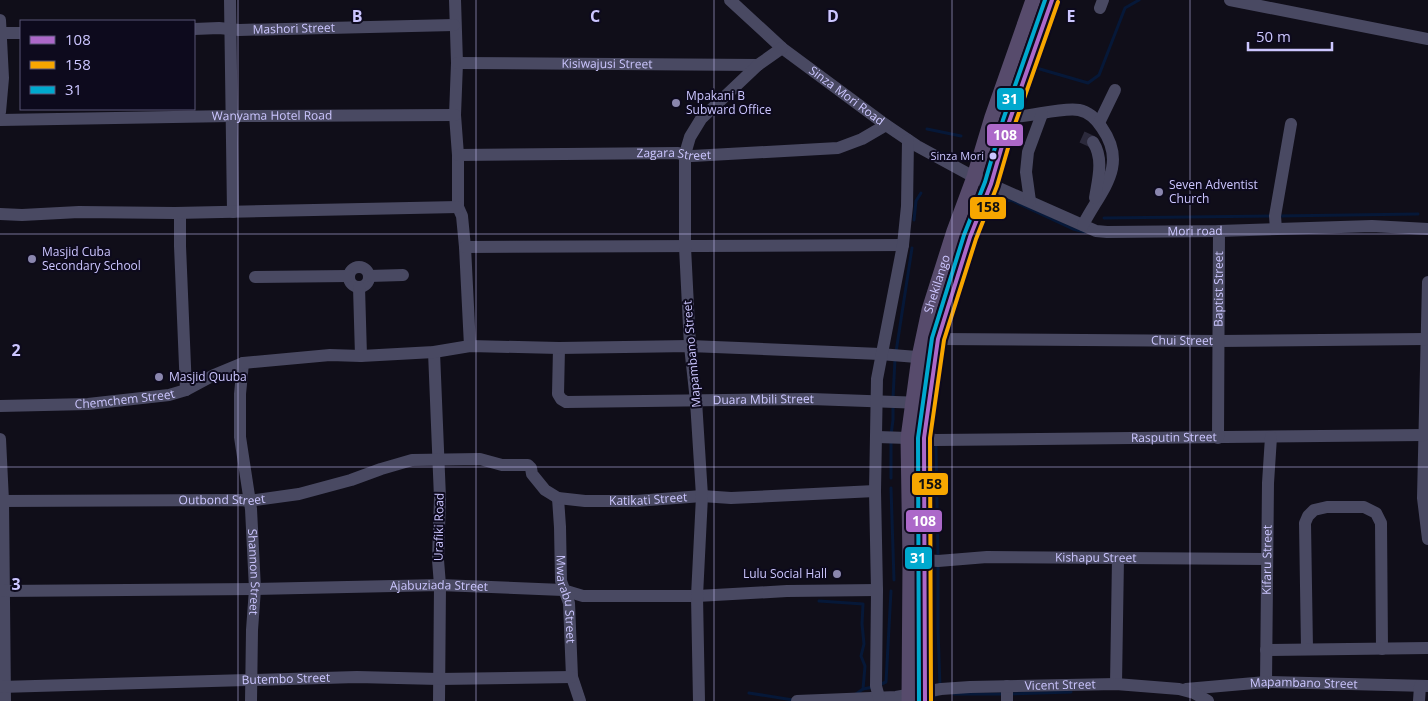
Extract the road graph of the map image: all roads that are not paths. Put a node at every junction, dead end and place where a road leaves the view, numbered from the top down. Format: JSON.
{"nodes":[{"id":1,"x":230,"y":0,"type":"edge"},
{"id":2,"x":455,"y":0,"type":"edge"},
{"id":3,"x":730,"y":0,"type":"edge"},
{"id":4,"x":1033,"y":0,"type":"edge"},
{"id":5,"x":1052,"y":0,"type":"edge"},
{"id":6,"x":1230,"y":0,"type":"edge"},
{"id":7,"x":0,"y":20,"type":"edge"},
{"id":8,"x":454,"y":25,"type":"junction"},
{"id":9,"x":195,"y":29,"type":"edge"},
{"id":10,"x":231,"y":29,"type":"junction"},
{"id":11,"x":1,"y":33,"type":"edge"},
{"id":12,"x":20,"y":33,"type":"edge"},
{"id":13,"x":1428,"y":39,"type":"edge"},
{"id":14,"x":782,"y":48,"type":"junction"},
{"id":15,"x":457,"y":63,"type":"junction"},
{"id":16,"x":758,"y":65,"type":"junction"},
{"id":17,"x":1115,"y":90,"type":"dead end"},
{"id":18,"x":0,"y":112,"type":"edge"},
{"id":19,"x":1042,"y":114,"type":"junction"},
{"id":20,"x":455,"y":115,"type":"junction"},
{"id":21,"x":231,"y":116,"type":"junction"},
{"id":22,"x":1011,"y":117,"type":"junction"},
{"id":23,"x":0,"y":120,"type":"edge"},
{"id":24,"x":1099,"y":123,"type":"junction"},
{"id":25,"x":1291,"y":124,"type":"dead end"},
{"id":26,"x":886,"y":126,"type":"junction"},
{"id":27,"x":908,"y":140,"type":"junction"},
{"id":28,"x":1092,"y":142,"type":"dead end"},
{"id":29,"x":685,"y":154,"type":"junction"},
{"id":30,"x":458,"y":155,"type":"junction"},
{"id":31,"x":974,"y":177,"type":"junction"},
{"id":32,"x":991,"y":184,"type":"junction"},
{"id":33,"x":1030,"y":201,"type":"junction"},
{"id":34,"x":1094,"y":205,"type":"junction"},
{"id":35,"x":458,"y":207,"type":"junction"},
{"id":36,"x":233,"y":212,"type":"junction"},
{"id":37,"x":180,"y":213,"type":"junction"},
{"id":38,"x":0,"y":214,"type":"edge"},
{"id":39,"x":1083,"y":226,"type":"junction"},
{"id":40,"x":1276,"y":229,"type":"junction"},
{"id":41,"x":1428,"y":229,"type":"edge"},
{"id":42,"x":1220,"y":231,"type":"junction"},
{"id":43,"x":903,"y":245,"type":"junction"},
{"id":44,"x":465,"y":247,"type":"junction"},
{"id":45,"x":685,"y":247,"type":"junction"},
{"id":46,"x":403,"y":275,"type":"dead end"},
{"id":47,"x":255,"y":276,"type":"dead end"},
{"id":48,"x":348,"y":276,"type":"junction"},
{"id":49,"x":368,"y":276,"type":"junction"},
{"id":50,"x":1428,"y":282,"type":"edge"},
{"id":51,"x":359,"y":287,"type":"junction"},
{"id":52,"x":938,"y":339,"type":"junction"},
{"id":53,"x":1426,"y":339,"type":"junction"},
{"id":54,"x":1219,"y":341,"type":"junction"},
{"id":55,"x":470,"y":346,"type":"junction"},
{"id":56,"x":690,"y":346,"type":"junction"},
{"id":57,"x":559,"y":348,"type":"junction"},
{"id":58,"x":434,"y":352,"type":"junction"},
{"id":59,"x":880,"y":354,"type":"junction"},
{"id":60,"x":361,"y":356,"type":"junction"},
{"id":61,"x":919,"y":357,"type":"junction"},
{"id":62,"x":936,"y":359,"type":"junction"},
{"id":63,"x":243,"y":363,"type":"junction"},
{"id":64,"x":186,"y":390,"type":"junction"},
{"id":65,"x":876,"y":400,"type":"junction"},
{"id":66,"x":696,"y":401,"type":"junction"},
{"id":67,"x":912,"y":403,"type":"junction"},
{"id":68,"x":930,"y":403,"type":"junction"},
{"id":69,"x":0,"y":406,"type":"edge"},
{"id":70,"x":1426,"y":408,"type":"edge"},
{"id":71,"x":1424,"y":435,"type":"junction"},
{"id":72,"x":877,"y":437,"type":"junction"},
{"id":73,"x":1271,"y":437,"type":"junction"},
{"id":74,"x":908,"y":438,"type":"junction"},
{"id":75,"x":924,"y":438,"type":"junction"},
{"id":76,"x":1218,"y":438,"type":"junction"},
{"id":77,"x":0,"y":439,"type":"edge"},
{"id":78,"x":438,"y":458,"type":"junction"},
{"id":79,"x":874,"y":491,"type":"junction"},
{"id":80,"x":702,"y":496,"type":"junction"},
{"id":81,"x":558,"y":498,"type":"junction"},
{"id":82,"x":1426,"y":498,"type":"edge"},
{"id":83,"x":2,"y":501,"type":"edge"},
{"id":84,"x":249,"y":502,"type":"junction"},
{"id":85,"x":1428,"y":539,"type":"edge"},
{"id":86,"x":1118,"y":558,"type":"junction"},
{"id":87,"x":1266,"y":559,"type":"junction"},
{"id":88,"x":926,"y":560,"type":"junction"},
{"id":89,"x":440,"y":585,"type":"junction"},
{"id":90,"x":255,"y":589,"type":"junction"},
{"id":91,"x":564,"y":590,"type":"junction"},
{"id":92,"x":877,"y":590,"type":"junction"},
{"id":93,"x":2,"y":591,"type":"edge"},
{"id":94,"x":697,"y":596,"type":"junction"},
{"id":95,"x":1428,"y":648,"type":"edge"},
{"id":96,"x":1307,"y":649,"type":"junction"},
{"id":97,"x":1382,"y":649,"type":"junction"},
{"id":98,"x":1266,"y":650,"type":"junction"},
{"id":99,"x":572,"y":677,"type":"junction"},
{"id":100,"x":252,"y":679,"type":"junction"},
{"id":101,"x":439,"y":679,"type":"junction"},
{"id":102,"x":1266,"y":682,"type":"junction"},
{"id":103,"x":1116,"y":684,"type":"junction"},
{"id":104,"x":1007,"y":686,"type":"junction"},
{"id":105,"x":1424,"y":686,"type":"edge"},
{"id":106,"x":3,"y":687,"type":"edge"},
{"id":107,"x":1179,"y":690,"type":"junction"},
{"id":108,"x":925,"y":697,"type":"edge"},
{"id":109,"x":909,"y":698,"type":"edge"},
{"id":110,"x":880,"y":699,"type":"edge"},
{"id":111,"x":6,"y":701,"type":"edge"},
{"id":112,"x":251,"y":701,"type":"edge"},
{"id":113,"x":439,"y":701,"type":"edge"},
{"id":114,"x":580,"y":701,"type":"edge"},
{"id":115,"x":698,"y":701,"type":"edge"},
{"id":116,"x":797,"y":701,"type":"edge"},
{"id":117,"x":1007,"y":701,"type":"edge"},
{"id":118,"x":1208,"y":701,"type":"edge"},
{"id":119,"x":1419,"y":701,"type":"edge"}],
"edges":[{"from":1,"to":10,"type":"street"},
{"from":2,"to":8,"type":"street"},
{"from":3,"to":14,"type":"street","name":"Sinza Mori Road"},
{"from":4,"to":31,"type":"main road","name":"Shekilango"},
{"from":5,"to":22,"type":"main road","name":"Shekilango"},
{"from":6,"to":13,"type":"street"},
{"from":7,"to":11,"type":"street"},
{"from":8,"to":10,"type":"street","name":"Mashori Street"},
{"from":8,"to":15,"type":"street"},
{"from":9,"to":10,"type":"street","name":"Mashori Street"},
{"from":10,"to":21,"type":"street"},
{"from":11,"to":12,"type":"street"},
{"from":11,"to":18,"type":"street"},
{"from":14,"to":16,"type":"street","name":"Mapambano Street"},
{"from":14,"to":26,"type":"street","name":"Sinza Mori Road"},
{"from":15,"to":16,"type":"street","name":"Kisiwajusi Street"},
{"from":15,"to":20,"type":"street"},
{"from":16,"to":29,"type":"street","name":"Mapambano Street"},
{"from":17,"to":24,"type":"street"},
{"from":19,"to":22,"type":"street"},
{"from":19,"to":24,"type":"street"},
{"from":19,"to":33,"type":"street"},
{"from":20,"to":21,"type":"street","name":"Wanyama Hotel Road"},
{"from":20,"to":30,"type":"street"},
{"from":21,"to":23,"type":"street","name":"Wanyama Hotel Road"},
{"from":21,"to":36,"type":"street"},
{"from":22,"to":32,"type":"main road","name":"Shekilango"},
{"from":24,"to":34,"type":"street"},
{"from":25,"to":40,"type":"street"},
{"from":26,"to":27,"type":"street","name":"Sinza Mori Road"},
{"from":26,"to":29,"type":"street","name":"Zagara Street"},
{"from":27,"to":31,"type":"street","name":"Sinza Mori Road"},
{"from":27,"to":43,"type":"street"},
{"from":28,"to":34,"type":"street"},
{"from":29,"to":30,"type":"street","name":"Zagara Street"},
{"from":29,"to":45,"type":"street","name":"Mapambano Street"},
{"from":30,"to":35,"type":"street"},
{"from":31,"to":32,"type":"street","name":"Mori road"},
{"from":31,"to":61,"type":"main road","name":"Shekilango"},
{"from":32,"to":33,"type":"street","name":"Mori road"},
{"from":32,"to":52,"type":"main road","name":"Shekilango"},
{"from":33,"to":39,"type":"street","name":"Mori road"},
{"from":34,"to":39,"type":"street"},
{"from":35,"to":36,"type":"street"},
{"from":35,"to":44,"type":"street"},
{"from":36,"to":37,"type":"street"},
{"from":37,"to":38,"type":"street"},
{"from":37,"to":64,"type":"street"},
{"from":39,"to":42,"type":"street","name":"Mori road"},
{"from":40,"to":41,"type":"street","name":"Mori road"},
{"from":40,"to":42,"type":"street","name":"Mori road"},
{"from":42,"to":54,"type":"street","name":"Baptist Street"},
{"from":43,"to":45,"type":"street"},
{"from":43,"to":59,"type":"street"},
{"from":44,"to":45,"type":"street"},
{"from":44,"to":55,"type":"street"},
{"from":45,"to":56,"type":"street","name":"Mapambano Street"},
{"from":46,"to":49,"type":"street"},
{"from":47,"to":48,"type":"street"},
{"from":48,"to":49,"type":"street"},
{"from":48,"to":51,"type":"street"},
{"from":49,"to":51,"type":"street"},
{"from":50,"to":53,"type":"street"},
{"from":51,"to":60,"type":"street"},
{"from":52,"to":54,"type":"street","name":"Chui Street"},
{"from":52,"to":62,"type":"main road","name":"Shekilango"},
{"from":53,"to":54,"type":"street","name":"Chui Street"},
{"from":53,"to":70,"type":"street"},
{"from":54,"to":76,"type":"street","name":"Baptist Street"},
{"from":55,"to":57,"type":"street","name":"Chemchem Street"},
{"from":55,"to":58,"type":"street","name":"Chemchem Street"},
{"from":56,"to":57,"type":"street","name":"Chemchem Street"},
{"from":56,"to":59,"type":"street","name":"Chemchem Street"},
{"from":56,"to":66,"type":"street","name":"Mapambano Street"},
{"from":57,"to":66,"type":"street","name":"Duara Mbili Street"},
{"from":58,"to":60,"type":"street","name":"Chemchem Street"},
{"from":58,"to":78,"type":"street","name":"Urafiki Road"},
{"from":59,"to":61,"type":"street","name":"Chemchem Street"},
{"from":59,"to":65,"type":"street"},
{"from":60,"to":63,"type":"street","name":"Chemchem Street"},
{"from":61,"to":62,"type":"street","name":"Chemchem Street"},
{"from":61,"to":67,"type":"main road","name":"Shekilango"},
{"from":62,"to":68,"type":"main road","name":"Shekilango"},
{"from":63,"to":64,"type":"street","name":"Chemchem Street"},
{"from":63,"to":84,"type":"street","name":"Shannon Street"},
{"from":64,"to":69,"type":"street","name":"Chemchem Street"},
{"from":65,"to":66,"type":"street","name":"Duara Mbili Street"},
{"from":65,"to":67,"type":"street","name":"Duara Mbili Street"},
{"from":65,"to":72,"type":"street"},
{"from":66,"to":80,"type":"street","name":"Mapambano Street"},
{"from":67,"to":68,"type":"street","name":"Duara Mbili Street"},
{"from":67,"to":74,"type":"main road","name":"Shekilango"},
{"from":68,"to":75,"type":"main road","name":"Shekilango"},
{"from":70,"to":71,"type":"street"},
{"from":71,"to":73,"type":"street","name":"Rasputin Street"},
{"from":71,"to":82,"type":"street"},
{"from":72,"to":74,"type":"street"},
{"from":72,"to":79,"type":"street"},
{"from":73,"to":76,"type":"street","name":"Rasputin Street"},
{"from":73,"to":87,"type":"street","name":"Kifaru Street"},
{"from":74,"to":109,"type":"main road","name":"Shekilango"},
{"from":75,"to":76,"type":"street","name":"Rasputin Street"},
{"from":75,"to":88,"type":"main road","name":"Shekilango"},
{"from":77,"to":83,"type":"street"},
{"from":78,"to":81,"type":"street"},
{"from":78,"to":84,"type":"street","name":"Outbond Street"},
{"from":78,"to":89,"type":"street","name":"Urafiki Road"},
{"from":79,"to":80,"type":"street","name":"Katikati Street"},
{"from":79,"to":92,"type":"street"},
{"from":80,"to":81,"type":"street","name":"Katikati Street"},
{"from":80,"to":94,"type":"street","name":"Mapambano Street"},
{"from":81,"to":91,"type":"street","name":"Mwarabu Street"},
{"from":82,"to":85,"type":"street"},
{"from":83,"to":84,"type":"street","name":"Outbond Street"},
{"from":83,"to":93,"type":"street"},
{"from":84,"to":90,"type":"street","name":"Shannon Street"},
{"from":86,"to":87,"type":"street","name":"Kishapu Street"},
{"from":86,"to":88,"type":"street","name":"Kishapu Street"},
{"from":86,"to":103,"type":"street"},
{"from":87,"to":98,"type":"street","name":"Kifaru Street"},
{"from":88,"to":108,"type":"main road","name":"Shekilango"},
{"from":89,"to":90,"type":"street","name":"Ajabuziada Street"},
{"from":89,"to":91,"type":"street","name":"Ajabuziada Street"},
{"from":89,"to":101,"type":"street","name":"Urafiki Road"},
{"from":90,"to":93,"type":"street","name":"Ajabuziada Street"},
{"from":90,"to":100,"type":"street","name":"Shannon Street"},
{"from":91,"to":94,"type":"street","name":"Ajabuziada Street"},
{"from":91,"to":99,"type":"street","name":"Mwarabu Street"},
{"from":92,"to":94,"type":"street","name":"Ajabuziada Street"},
{"from":92,"to":110,"type":"street"},
{"from":93,"to":106,"type":"street"},
{"from":94,"to":115,"type":"street","name":"Mapambano Street"},
{"from":95,"to":97,"type":"street"},
{"from":96,"to":97,"type":"street"},
{"from":96,"to":97,"type":"street"},
{"from":96,"to":98,"type":"street"},
{"from":98,"to":102,"type":"street","name":"Kifaru Street"},
{"from":99,"to":101,"type":"street","name":"Butembo Street"},
{"from":99,"to":114,"type":"street","name":"Mwarabu Street"},
{"from":100,"to":101,"type":"street","name":"Butembo Street"},
{"from":100,"to":106,"type":"street","name":"Butembo Street"},
{"from":100,"to":112,"type":"street","name":"Shannon Street"},
{"from":101,"to":113,"type":"street","name":"Urafiki Road"},
{"from":102,"to":105,"type":"street","name":"Mapambano Street"},
{"from":102,"to":107,"type":"street","name":"Mapambano Street"},
{"from":103,"to":104,"type":"street","name":"Vicent Street"},
{"from":103,"to":107,"type":"street","name":"Vicent Street"},
{"from":104,"to":108,"type":"street","name":"Vicent Street"},
{"from":104,"to":117,"type":"street"},
{"from":105,"to":119,"type":"street"},
{"from":106,"to":111,"type":"street"},
{"from":107,"to":118,"type":"street","name":"Vicent Street"},
{"from":108,"to":109,"type":"street","name":"Vicent Street"},
{"from":109,"to":110,"type":"street","name":"Vicent Street"},
{"from":110,"to":116,"type":"street","name":"Vicent Street"}]}
